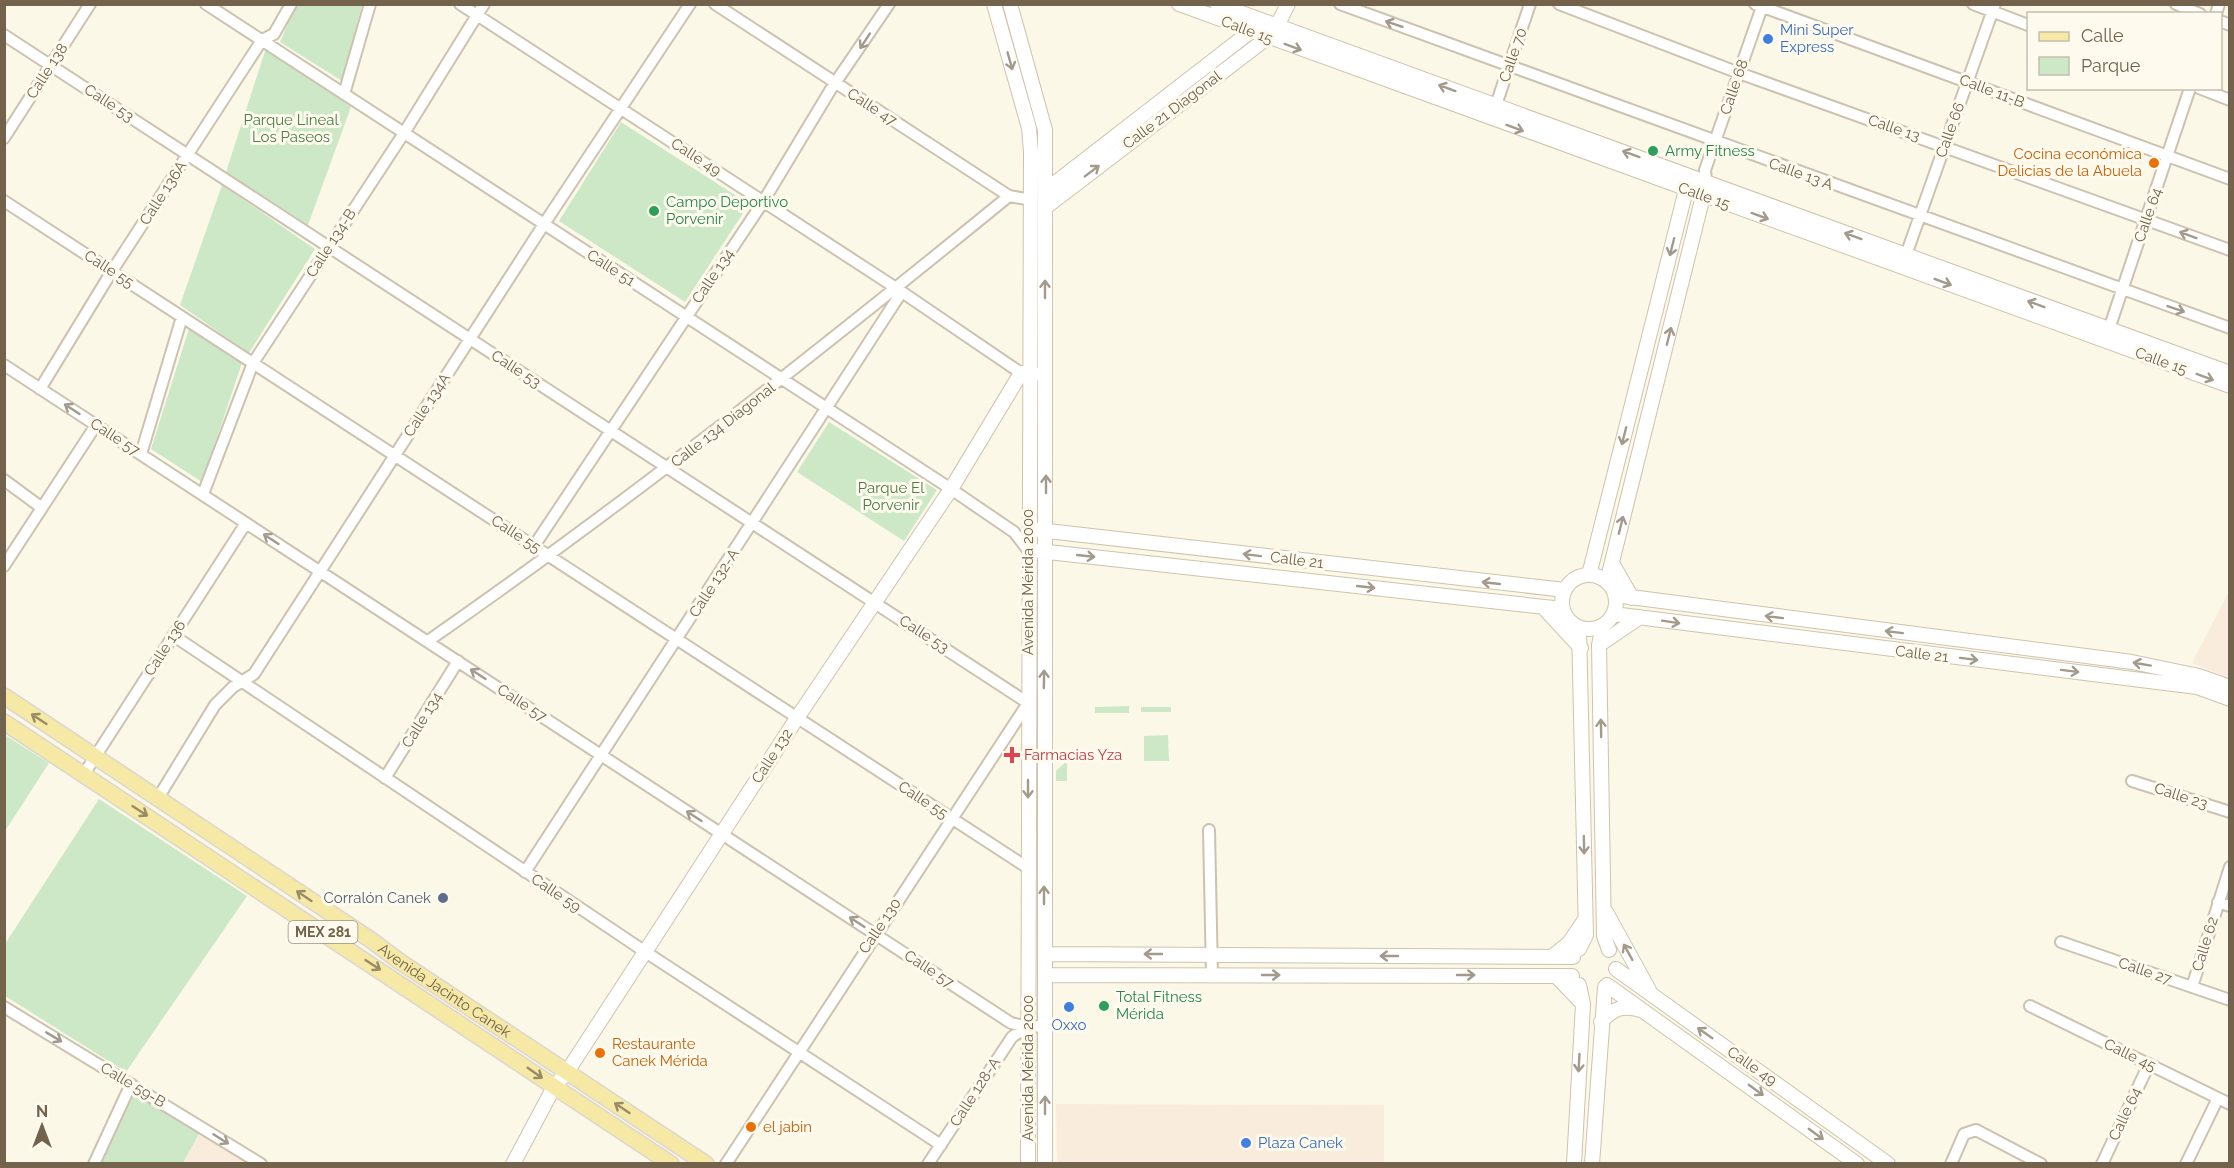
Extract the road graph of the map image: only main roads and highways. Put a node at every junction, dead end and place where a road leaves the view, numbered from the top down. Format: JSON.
{"nodes":[{"id":1,"x":4,"y":696,"type":"edge"},
{"id":2,"x":4,"y":722,"type":"edge"},
{"id":3,"x":671,"y":1164,"type":"edge"},
{"id":4,"x":706,"y":1164,"type":"edge"}],
"edges":[{"from":4,"to":1,"type":"main road","name":"Avenida Jacinto Canek","number":"MEX 281","one_way":true},
{"from":2,"to":3,"type":"main road","name":"Avenida Jacinto Canek","number":"MEX 281","one_way":true}]}
